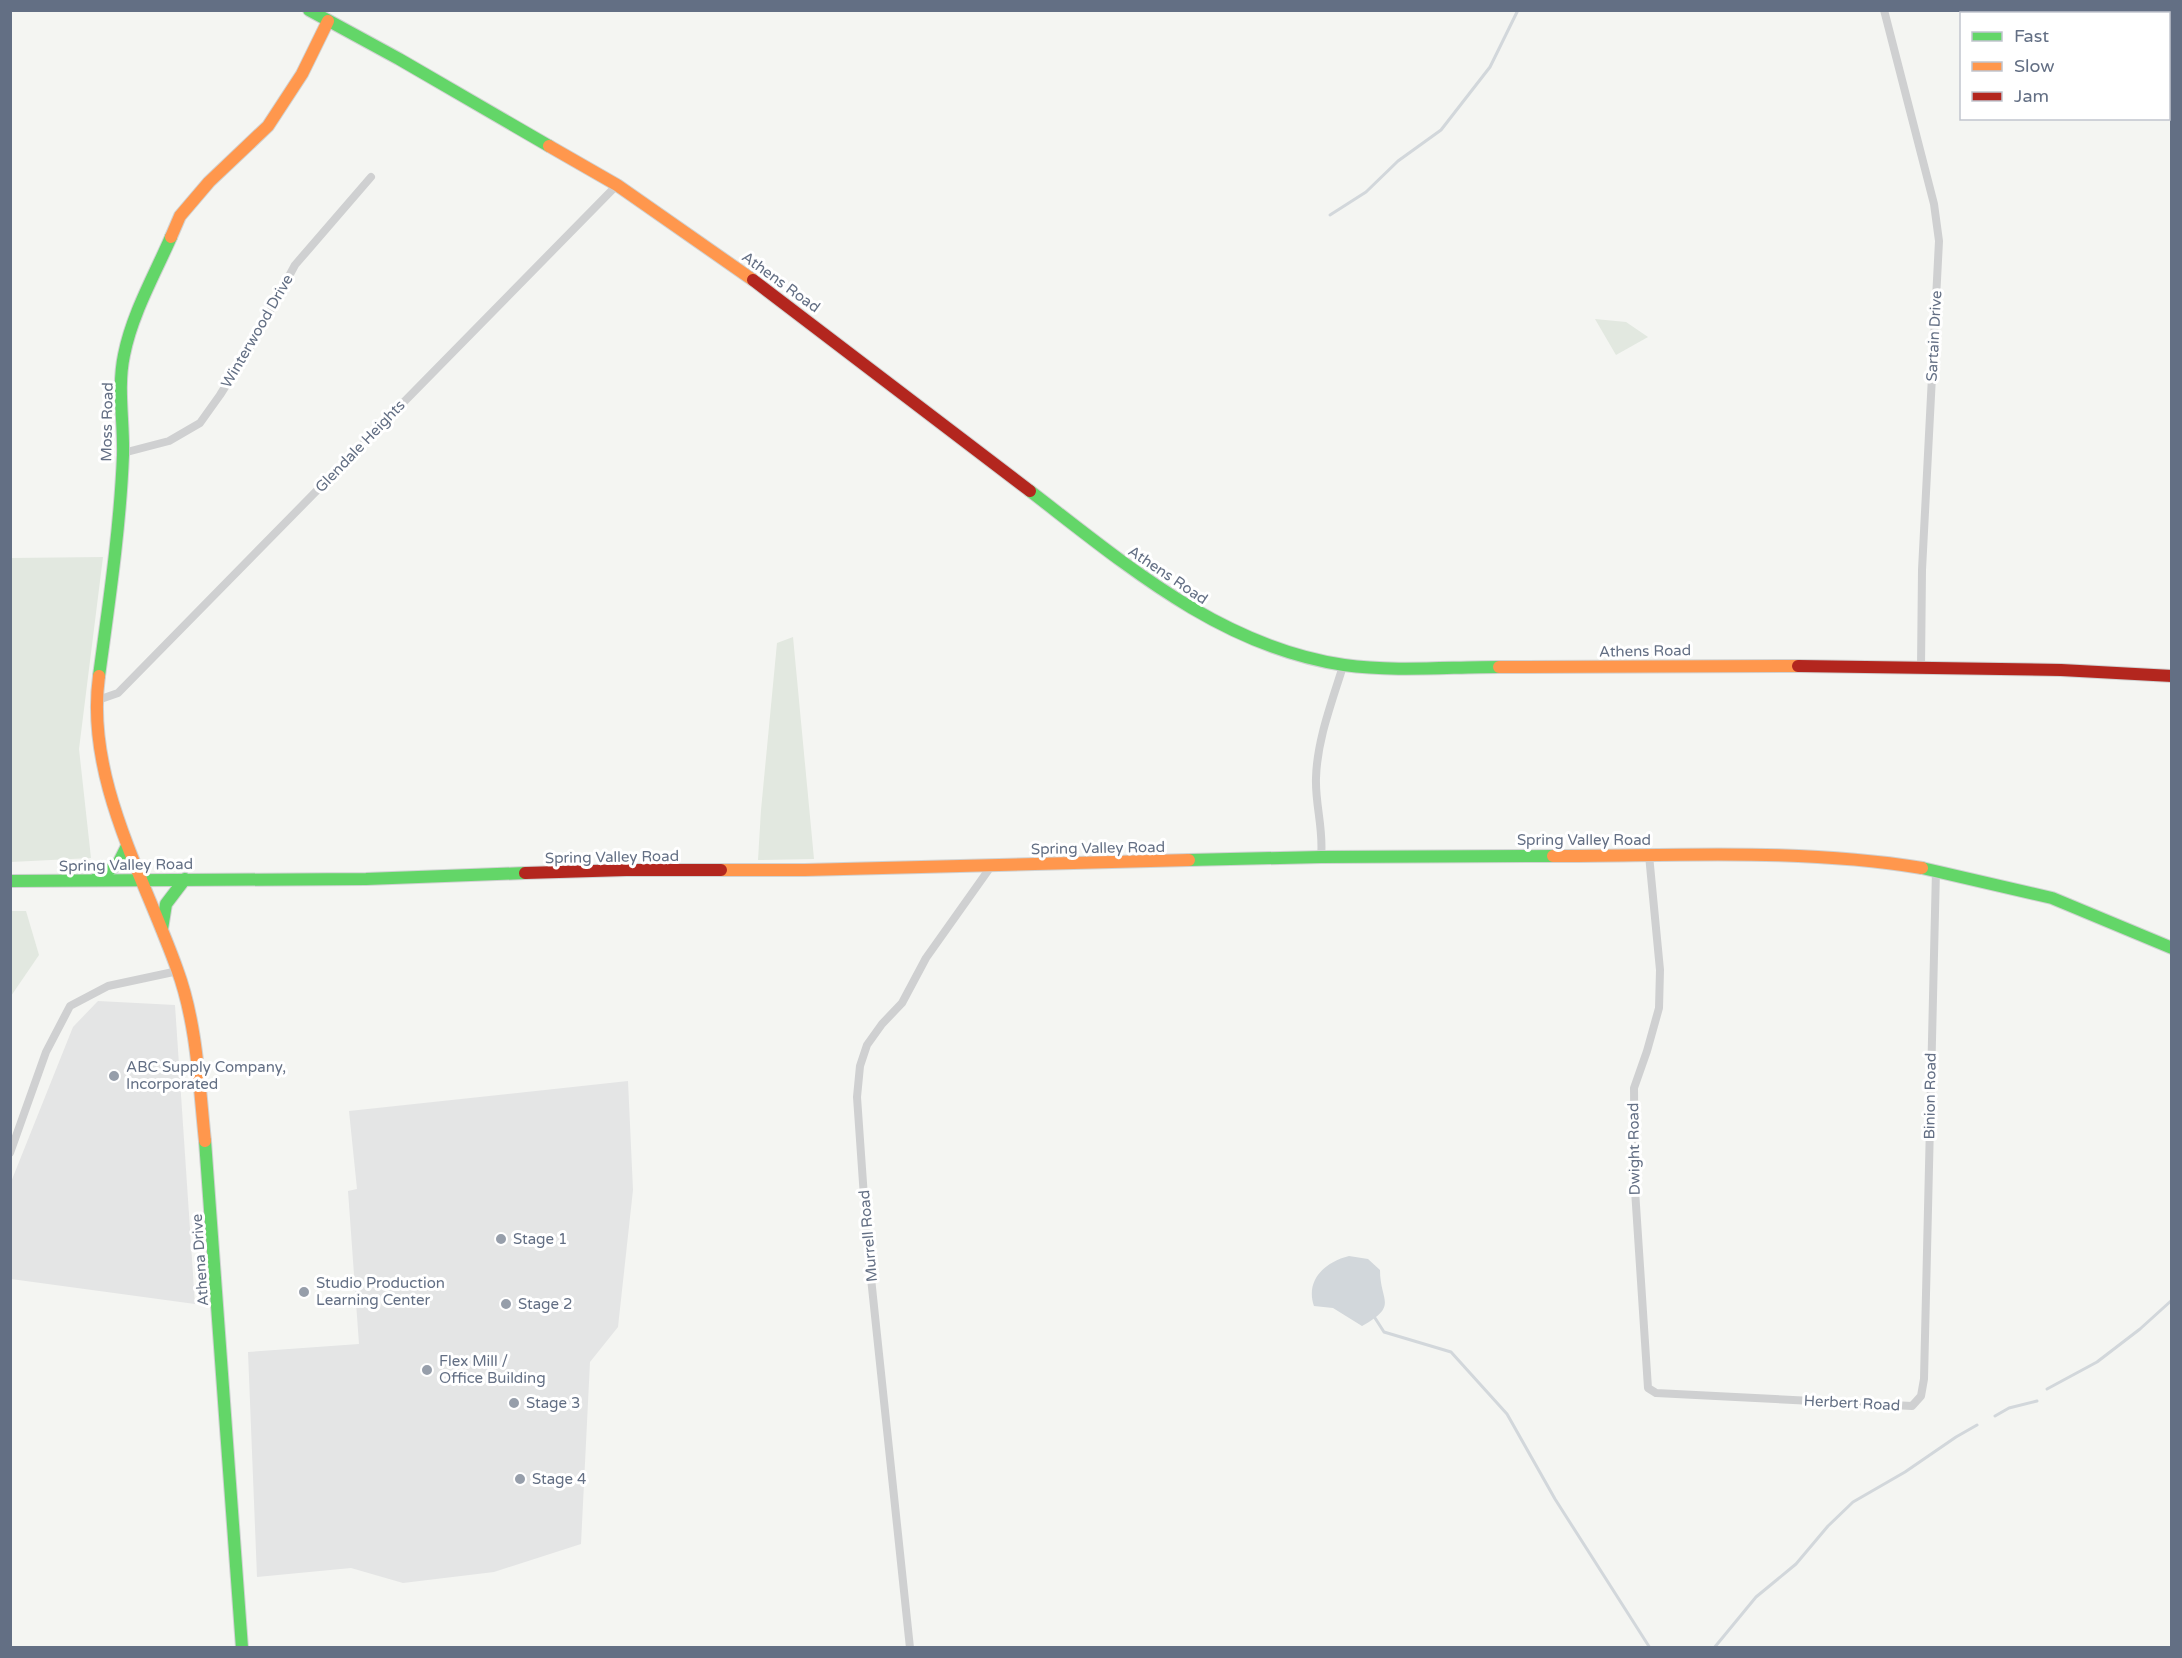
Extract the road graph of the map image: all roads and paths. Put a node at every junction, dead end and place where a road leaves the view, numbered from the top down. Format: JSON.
{"nodes":[{"id":1,"x":309,"y":10,"type":"edge"},
{"id":2,"x":1884,"y":10,"type":"edge"},
{"id":3,"x":328,"y":21,"type":"junction"},
{"id":4,"x":371,"y":177,"type":"dead end"},
{"id":5,"x":617,"y":185,"type":"junction"},
{"id":6,"x":123,"y":453,"type":"junction"},
{"id":7,"x":1344,"y":666,"type":"junction"},
{"id":8,"x":1921,"y":667,"type":"junction"},
{"id":9,"x":2172,"y":676,"type":"edge"},
{"id":10,"x":98,"y":700,"type":"junction"},
{"id":11,"x":127,"y":846,"type":"junction"},
{"id":12,"x":1649,"y":855,"type":"junction"},
{"id":13,"x":1321,"y":857,"type":"junction"},
{"id":14,"x":992,"y":865,"type":"junction"},
{"id":15,"x":1936,"y":870,"type":"junction"},
{"id":16,"x":140,"y":879,"type":"junction"},
{"id":17,"x":185,"y":879,"type":"junction"},
{"id":18,"x":95,"y":880,"type":"junction"},
{"id":19,"x":10,"y":881,"type":"edge"},
{"id":20,"x":162,"y":934,"type":"junction"},
{"id":21,"x":2172,"y":948,"type":"edge"},
{"id":22,"x":178,"y":971,"type":"junction"},
{"id":23,"x":10,"y":1153,"type":"edge"},
{"id":24,"x":1925,"y":1322,"type":"joint"},
{"id":25,"x":1706,"y":1395,"type":"joint"},
{"id":26,"x":242,"y":1647,"type":"edge"},
{"id":27,"x":910,"y":1647,"type":"edge"}],
"edges":[{"from":1,"to":3,"type":"street","name":"Athens Road"},
{"from":2,"to":8,"type":"street","name":"Sartain Drive"},
{"from":3,"to":5,"type":"street","name":"Athens Road"},
{"from":3,"to":6,"type":"street","name":"Moss Road"},
{"from":4,"to":6,"type":"street","name":"Winterwood Drive"},
{"from":5,"to":7,"type":"street","name":"Athens Road"},
{"from":5,"to":10,"type":"street","name":"Glendale Heights"},
{"from":6,"to":10,"type":"street","name":"Moss Road"},
{"from":7,"to":8,"type":"street","name":"Athens Road"},
{"from":7,"to":13,"type":"street"},
{"from":8,"to":9,"type":"street","name":"Athens Road"},
{"from":10,"to":11,"type":"street","name":"Moss Road"},
{"from":11,"to":16,"type":"street","name":"Moss Road"},
{"from":11,"to":18,"type":"street"},
{"from":12,"to":13,"type":"street","name":"Spring Valley Road"},
{"from":12,"to":15,"type":"street","name":"Spring Valley Road"},
{"from":12,"to":25,"type":"street","name":"Dwight Road"},
{"from":13,"to":14,"type":"street","name":"Spring Valley Road"},
{"from":14,"to":17,"type":"street","name":"Spring Valley Road"},
{"from":14,"to":27,"type":"street","name":"Murrell Road"},
{"from":15,"to":21,"type":"street","name":"Spring Valley Road"},
{"from":15,"to":24,"type":"street","name":"Binion Road"},
{"from":16,"to":17,"type":"street","name":"Spring Valley Road"},
{"from":16,"to":18,"type":"street","name":"Spring Valley Road"},
{"from":16,"to":20,"type":"street","name":"Athena Drive"},
{"from":17,"to":20,"type":"street"},
{"from":18,"to":19,"type":"street","name":"Spring Valley Road"},
{"from":20,"to":22,"type":"street","name":"Athena Drive"},
{"from":22,"to":23,"type":"street"},
{"from":22,"to":26,"type":"street","name":"Athena Drive"},
{"from":24,"to":25,"type":"street","name":"Herbert Road"}]}
